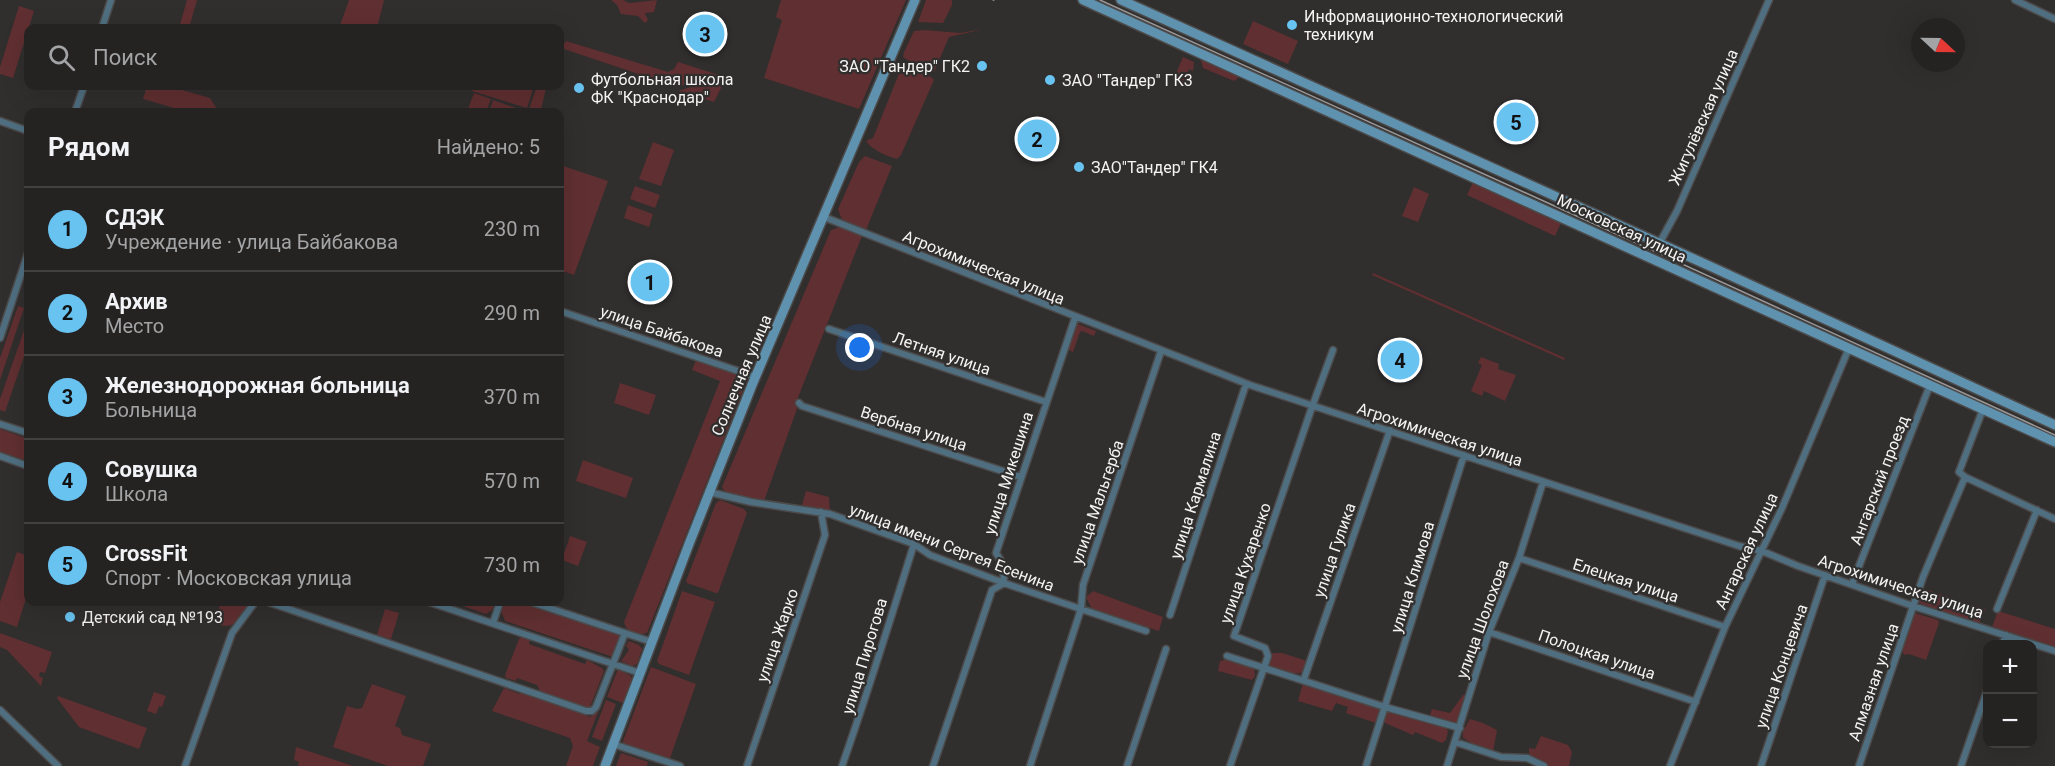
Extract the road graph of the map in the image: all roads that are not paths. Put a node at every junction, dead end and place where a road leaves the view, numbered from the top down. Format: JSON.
{"nodes":[{"id":1,"x":111,"y":0,"type":"edge"},
{"id":2,"x":915,"y":0,"type":"edge"},
{"id":3,"x":1083,"y":0,"type":"edge"},
{"id":4,"x":1121,"y":0,"type":"edge"},
{"id":5,"x":1769,"y":0,"type":"edge"},
{"id":6,"x":2015,"y":0,"type":"edge"},
{"id":7,"x":2055,"y":19,"type":"edge"},
{"id":8,"x":1164,"y":20,"type":"junction"},
{"id":9,"x":103,"y":24,"type":"edge"},
{"id":10,"x":1182,"y":28,"type":"junction"},
{"id":11,"x":1158,"y":34,"type":"junction"},
{"id":12,"x":1176,"y":42,"type":"junction"},
{"id":13,"x":83,"y":90,"type":"edge"},
{"id":14,"x":76,"y":108,"type":"edge"},
{"id":15,"x":0,"y":121,"type":"edge"},
{"id":16,"x":24,"y":130,"type":"edge"},
{"id":17,"x":1426,"y":138,"type":"junction"},
{"id":18,"x":1420,"y":152,"type":"junction"},
{"id":19,"x":824,"y":217,"type":"junction"},
{"id":20,"x":1633,"y":232,"type":"junction"},
{"id":21,"x":1627,"y":246,"type":"junction"},
{"id":22,"x":1663,"y":246,"type":"junction"},
{"id":23,"x":1657,"y":261,"type":"junction"},
{"id":24,"x":24,"y":265,"type":"edge"},
{"id":25,"x":564,"y":312,"type":"edge"},
{"id":26,"x":1075,"y":318,"type":"junction"},
{"id":27,"x":829,"y":329,"type":"dead end"},
{"id":28,"x":0,"y":338,"type":"edge"},
{"id":29,"x":1849,"y":348,"type":"junction"},
{"id":30,"x":1333,"y":350,"type":"dead end"},
{"id":31,"x":1161,"y":351,"type":"junction"},
{"id":32,"x":756,"y":377,"type":"junction"},
{"id":33,"x":1246,"y":384,"type":"junction"},
{"id":34,"x":1930,"y":385,"type":"junction"},
{"id":35,"x":1046,"y":402,"type":"junction"},
{"id":36,"x":799,"y":403,"type":"dead end"},
{"id":37,"x":1312,"y":407,"type":"junction"},
{"id":38,"x":1983,"y":409,"type":"junction"},
{"id":39,"x":0,"y":423,"type":"edge"},
{"id":40,"x":2055,"y":425,"type":"edge"},
{"id":41,"x":1390,"y":430,"type":"junction"},
{"id":42,"x":24,"y":432,"type":"edge"},
{"id":43,"x":2055,"y":442,"type":"edge"},
{"id":44,"x":1464,"y":455,"type":"junction"},
{"id":45,"x":0,"y":457,"type":"edge"},
{"id":46,"x":24,"y":465,"type":"edge"},
{"id":47,"x":1021,"y":477,"type":"junction"},
{"id":48,"x":1965,"y":477,"type":"junction"},
{"id":49,"x":1543,"y":482,"type":"junction"},
{"id":50,"x":709,"y":492,"type":"junction"},
{"id":51,"x":2037,"y":510,"type":"junction"},
{"id":52,"x":821,"y":512,"type":"junction"},
{"id":53,"x":2055,"y":519,"type":"edge"},
{"id":54,"x":914,"y":544,"type":"junction"},
{"id":55,"x":1762,"y":551,"type":"junction"},
{"id":56,"x":1519,"y":558,"type":"junction"},
{"id":57,"x":1826,"y":575,"type":"junction"},
{"id":58,"x":1004,"y":583,"type":"junction"},
{"id":59,"x":1852,"y":584,"type":"junction"},
{"id":60,"x":252,"y":606,"type":"edge"},
{"id":61,"x":280,"y":606,"type":"edge"},
{"id":62,"x":441,"y":606,"type":"edge"},
{"id":63,"x":499,"y":606,"type":"edge"},
{"id":64,"x":543,"y":606,"type":"edge"},
{"id":65,"x":1913,"y":606,"type":"junction"},
{"id":66,"x":1081,"y":609,"type":"junction"},
{"id":67,"x":1997,"y":609,"type":"dead end"},
{"id":68,"x":1170,"y":615,"type":"dead end"},
{"id":69,"x":493,"y":623,"type":"junction"},
{"id":70,"x":1725,"y":627,"type":"junction"},
{"id":71,"x":1146,"y":631,"type":"dead end"},
{"id":72,"x":1490,"y":632,"type":"junction"},
{"id":73,"x":625,"y":633,"type":"junction"},
{"id":74,"x":2006,"y":635,"type":"junction"},
{"id":75,"x":2004,"y":640,"type":"edge"},
{"id":76,"x":652,"y":642,"type":"junction"},
{"id":77,"x":1166,"y":649,"type":"dead end"},
{"id":78,"x":2055,"y":651,"type":"edge"},
{"id":79,"x":1227,"y":656,"type":"dead end"},
{"id":80,"x":613,"y":664,"type":"junction"},
{"id":81,"x":1264,"y":668,"type":"junction"},
{"id":82,"x":640,"y":673,"type":"junction"},
{"id":83,"x":1304,"y":679,"type":"junction"},
{"id":84,"x":1986,"y":694,"type":"edge"},
{"id":85,"x":1695,"y":702,"type":"junction"},
{"id":86,"x":1386,"y":707,"type":"junction"},
{"id":87,"x":0,"y":710,"type":"edge"},
{"id":88,"x":1460,"y":728,"type":"junction"},
{"id":89,"x":1455,"y":742,"type":"junction"},
{"id":90,"x":613,"y":744,"type":"junction"},
{"id":91,"x":58,"y":766,"type":"edge"},
{"id":92,"x":185,"y":766,"type":"edge"},
{"id":93,"x":605,"y":766,"type":"edge"},
{"id":94,"x":680,"y":766,"type":"edge"},
{"id":95,"x":747,"y":766,"type":"edge"},
{"id":96,"x":842,"y":766,"type":"edge"},
{"id":97,"x":933,"y":766,"type":"edge"},
{"id":98,"x":1030,"y":766,"type":"edge"},
{"id":99,"x":1127,"y":766,"type":"edge"},
{"id":100,"x":1230,"y":766,"type":"edge"},
{"id":101,"x":1366,"y":766,"type":"edge"},
{"id":102,"x":1447,"y":766,"type":"edge"},
{"id":103,"x":1544,"y":766,"type":"edge"},
{"id":104,"x":1670,"y":766,"type":"edge"},
{"id":105,"x":1761,"y":766,"type":"edge"},
{"id":106,"x":1859,"y":766,"type":"edge"},
{"id":107,"x":1961,"y":766,"type":"edge"}],
"edges":[{"from":1,"to":9,"type":"street"},
{"from":2,"to":19,"type":"street","name":"Солнечная улица"},
{"from":3,"to":11,"type":"street","name":"Московская улица"},
{"from":4,"to":8,"type":"street","name":"Московская улица"},
{"from":5,"to":22,"type":"street","name":"Жигулёвская улица"},
{"from":6,"to":7,"type":"street"},
{"from":8,"to":10,"type":"street","name":"Московская улица"},
{"from":8,"to":11,"type":"street"},
{"from":10,"to":12,"type":"street"},
{"from":10,"to":17,"type":"street","name":"Московская улица"},
{"from":11,"to":12,"type":"street","name":"Московская улица"},
{"from":12,"to":18,"type":"street","name":"Московская улица"},
{"from":13,"to":14,"type":"street"},
{"from":15,"to":16,"type":"street"},
{"from":17,"to":18,"type":"street"},
{"from":17,"to":20,"type":"street","name":"Московская улица"},
{"from":18,"to":21,"type":"street","name":"Московская улица"},
{"from":19,"to":26,"type":"street","name":"Агрохимическая улица"},
{"from":19,"to":32,"type":"street","name":"Солнечная улица"},
{"from":20,"to":21,"type":"street"},
{"from":20,"to":22,"type":"street","name":"Московская улица"},
{"from":21,"to":23,"type":"street","name":"Московская улица"},
{"from":22,"to":23,"type":"street"},
{"from":22,"to":40,"type":"street","name":"Московская улица"},
{"from":23,"to":29,"type":"street","name":"Московская улица"},
{"from":24,"to":28,"type":"street"},
{"from":25,"to":32,"type":"street","name":"улица Байбакова"},
{"from":26,"to":31,"type":"street","name":"Агрохимическая улица"},
{"from":26,"to":35,"type":"street","name":"улица Микешина"},
{"from":27,"to":35,"type":"street","name":"Летняя улица"},
{"from":29,"to":34,"type":"street","name":"Московская улица"},
{"from":29,"to":55,"type":"street","name":"Ангарская улица"},
{"from":30,"to":37,"type":"street","name":"улица Кухаренко"},
{"from":31,"to":33,"type":"street","name":"Агрохимическая улица"},
{"from":31,"to":66,"type":"street","name":"улица Мальгерба"},
{"from":32,"to":50,"type":"street","name":"Солнечная улица"},
{"from":33,"to":37,"type":"street","name":"Агрохимическая улица"},
{"from":33,"to":68,"type":"street","name":"улица Кармалина"},
{"from":34,"to":38,"type":"street","name":"Московская улица"},
{"from":34,"to":59,"type":"street","name":"Ангарский проезд"},
{"from":35,"to":47,"type":"street","name":"улица Микешина"},
{"from":36,"to":47,"type":"street","name":"Вербная улица"},
{"from":37,"to":41,"type":"street","name":"Агрохимическая улица"},
{"from":37,"to":81,"type":"street","name":"улица Кухаренко"},
{"from":38,"to":43,"type":"street","name":"Московская улица"},
{"from":38,"to":48,"type":"street","name":"Алмазная улица"},
{"from":39,"to":42,"type":"street"},
{"from":41,"to":44,"type":"street","name":"Агрохимическая улица"},
{"from":41,"to":83,"type":"street","name":"улица Гулика"},
{"from":44,"to":49,"type":"street","name":"Агрохимическая улица"},
{"from":44,"to":86,"type":"street","name":"улица Климова"},
{"from":45,"to":46,"type":"street"},
{"from":47,"to":58,"type":"street","name":"улица Микешина"},
{"from":48,"to":51,"type":"street"},
{"from":48,"to":65,"type":"street","name":"Алмазная улица"},
{"from":49,"to":55,"type":"street","name":"Агрохимическая улица"},
{"from":49,"to":56,"type":"street","name":"улица Шолохова"},
{"from":50,"to":52,"type":"street","name":"улица имени Сергея Есенина"},
{"from":50,"to":76,"type":"street","name":"Солнечная улица"},
{"from":51,"to":53,"type":"street"},
{"from":51,"to":67,"type":"street"},
{"from":52,"to":54,"type":"street","name":"улица имени Сергея Есенина"},
{"from":52,"to":95,"type":"street","name":"улица Жарко"},
{"from":54,"to":58,"type":"street","name":"улица имени Сергея Есенина"},
{"from":54,"to":96,"type":"street","name":"улица Пирогова"},
{"from":55,"to":57,"type":"street","name":"Агрохимическая улица"},
{"from":55,"to":70,"type":"street","name":"Ангарская улица"},
{"from":56,"to":70,"type":"street","name":"Елецкая улица"},
{"from":56,"to":72,"type":"street","name":"улица Шолохова"},
{"from":57,"to":59,"type":"street","name":"Агрохимическая улица"},
{"from":57,"to":105,"type":"street","name":"улица Концевича"},
{"from":58,"to":66,"type":"street","name":"улица имени Сергея Есенина"},
{"from":58,"to":97,"type":"street"},
{"from":59,"to":65,"type":"street","name":"Агрохимическая улица"},
{"from":60,"to":92,"type":"street"},
{"from":61,"to":80,"type":"street"},
{"from":62,"to":69,"type":"street"},
{"from":63,"to":69,"type":"street"},
{"from":64,"to":73,"type":"street"},
{"from":65,"to":74,"type":"street","name":"Агрохимическая улица"},
{"from":65,"to":106,"type":"street","name":"Алмазная улица"},
{"from":66,"to":71,"type":"street","name":"улица имени Сергея Есенина"},
{"from":66,"to":98,"type":"street","name":"улица Мальгерба"},
{"from":69,"to":80,"type":"street"},
{"from":70,"to":85,"type":"street","name":"Ангарская улица"},
{"from":72,"to":85,"type":"street","name":"Полоцкая улица"},
{"from":72,"to":88,"type":"street","name":"улица Шолохова"},
{"from":73,"to":76,"type":"street"},
{"from":73,"to":80,"type":"street"},
{"from":74,"to":75,"type":"street"},
{"from":74,"to":78,"type":"street","name":"Агрохимическая улица"},
{"from":76,"to":82,"type":"street","name":"Солнечная улица"},
{"from":77,"to":99,"type":"street"},
{"from":79,"to":81,"type":"street"},
{"from":80,"to":82,"type":"street"},
{"from":81,"to":83,"type":"street"},
{"from":81,"to":100,"type":"street"},
{"from":82,"to":90,"type":"street","name":"Солнечная улица"},
{"from":83,"to":86,"type":"street"},
{"from":84,"to":107,"type":"street"},
{"from":85,"to":104,"type":"street","name":"Ангарская улица"},
{"from":86,"to":88,"type":"street"},
{"from":86,"to":101,"type":"street","name":"улица Климова"},
{"from":87,"to":91,"type":"street"},
{"from":88,"to":89,"type":"street","name":"улица Шолохова"},
{"from":89,"to":102,"type":"street","name":"улица Шолохова"},
{"from":89,"to":103,"type":"street"},
{"from":90,"to":93,"type":"street","name":"Солнечная улица"},
{"from":90,"to":94,"type":"street"}]}
